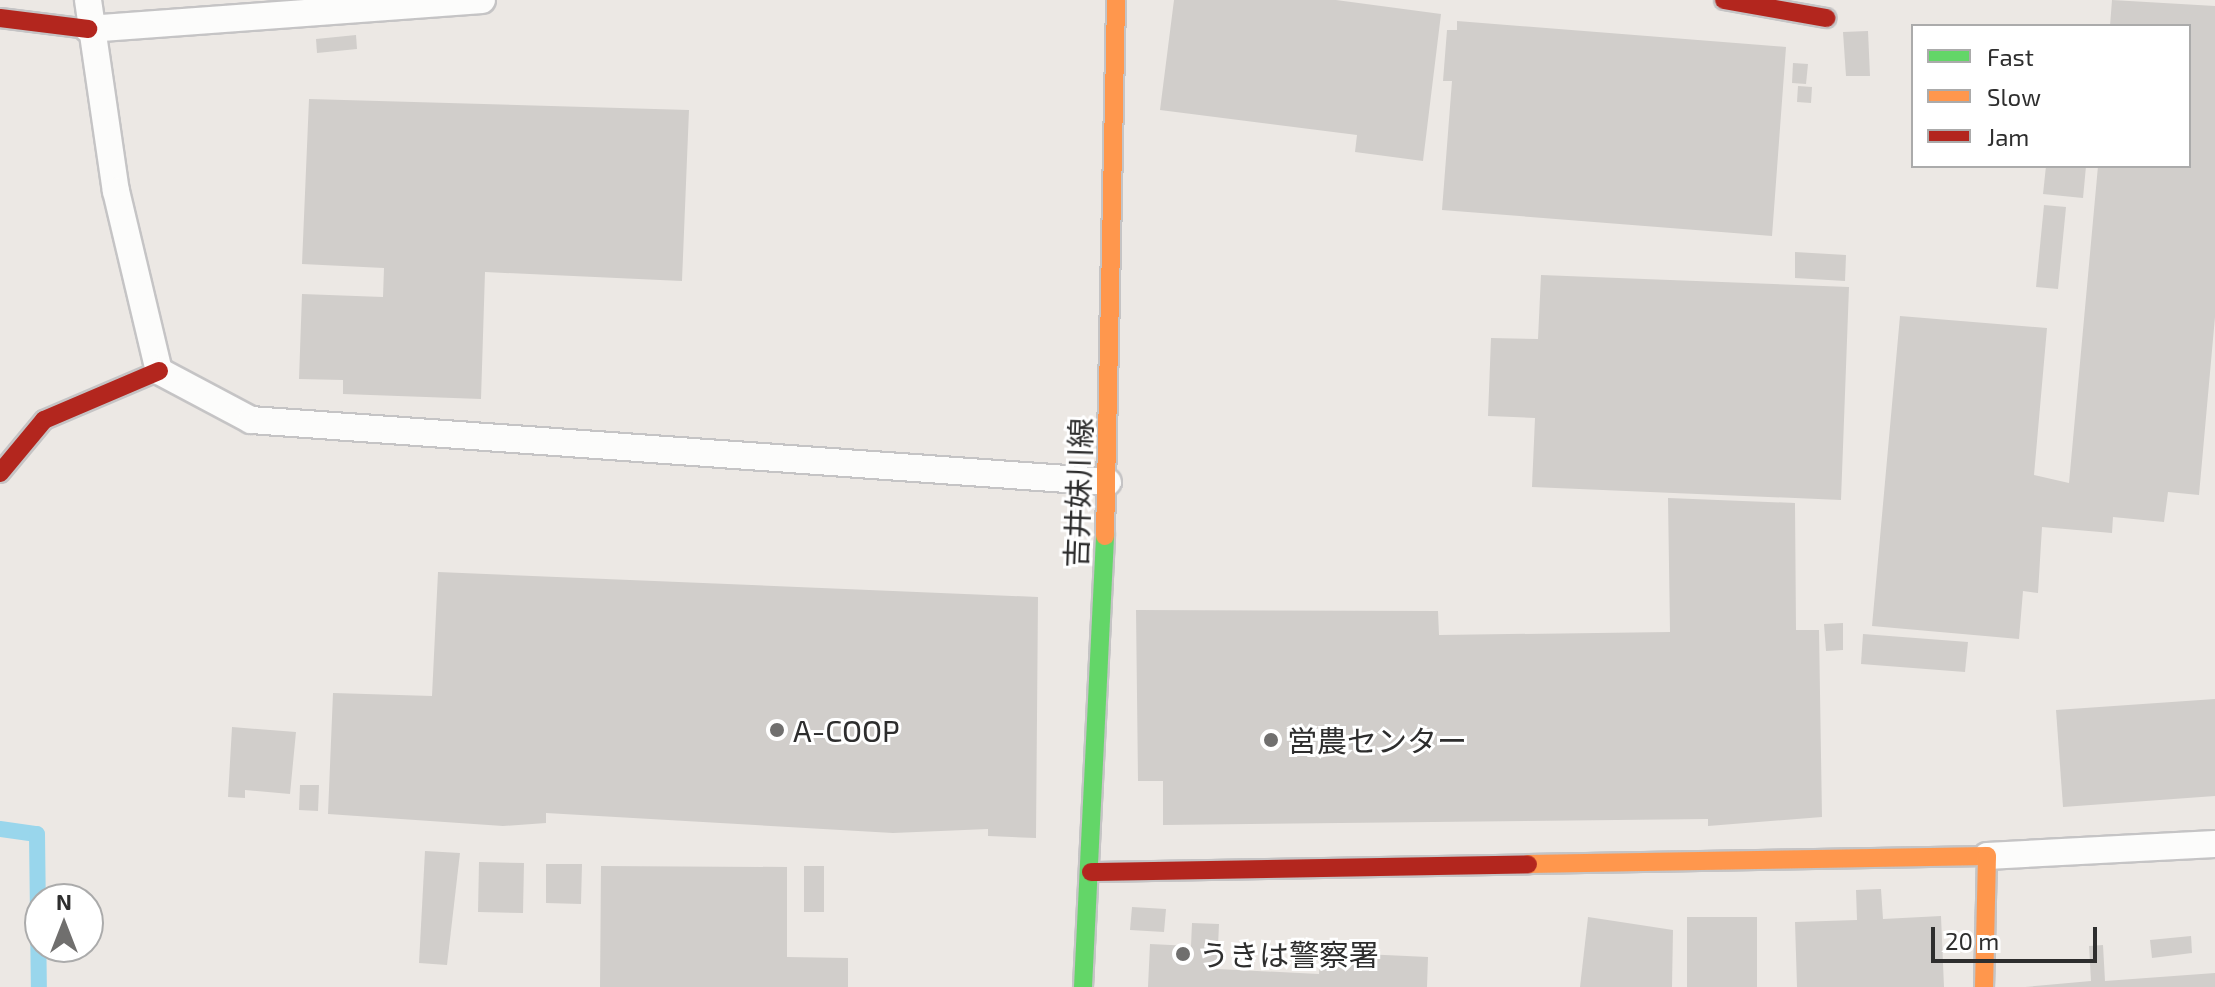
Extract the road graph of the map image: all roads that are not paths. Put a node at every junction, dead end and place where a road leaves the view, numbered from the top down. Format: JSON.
{"nodes":[{"id":1,"x":88,"y":0,"type":"edge"},
{"id":2,"x":482,"y":0,"type":"edge"},
{"id":3,"x":1116,"y":0,"type":"edge"},
{"id":4,"x":1724,"y":0,"type":"edge"},
{"id":5,"x":0,"y":18,"type":"edge"},
{"id":6,"x":1826,"y":18,"type":"dead end"},
{"id":7,"x":88,"y":29,"type":"junction"},
{"id":8,"x":159,"y":371,"type":"junction"},
{"id":9,"x":0,"y":473,"type":"edge"},
{"id":10,"x":1108,"y":482,"type":"junction"},
{"id":11,"x":2215,"y":844,"type":"edge"},
{"id":12,"x":1987,"y":856,"type":"junction"},
{"id":13,"x":1091,"y":872,"type":"junction"},
{"id":14,"x":1083,"y":987,"type":"edge"},
{"id":15,"x":1984,"y":987,"type":"edge"}],
"edges":[{"from":1,"to":7,"type":"lane"},
{"from":2,"to":7,"type":"lane"},
{"from":3,"to":10,"type":"street","name":"吉井妹川線"},
{"from":4,"to":6,"type":"street"},
{"from":5,"to":7,"type":"street"},
{"from":7,"to":8,"type":"lane"},
{"from":8,"to":9,"type":"street"},
{"from":8,"to":10,"type":"lane"},
{"from":10,"to":13,"type":"street","name":"吉井妹川線"},
{"from":11,"to":12,"type":"lane"},
{"from":12,"to":13,"type":"street"},
{"from":12,"to":15,"type":"street"},
{"from":13,"to":14,"type":"street","name":"吉井妹川線"}]}
